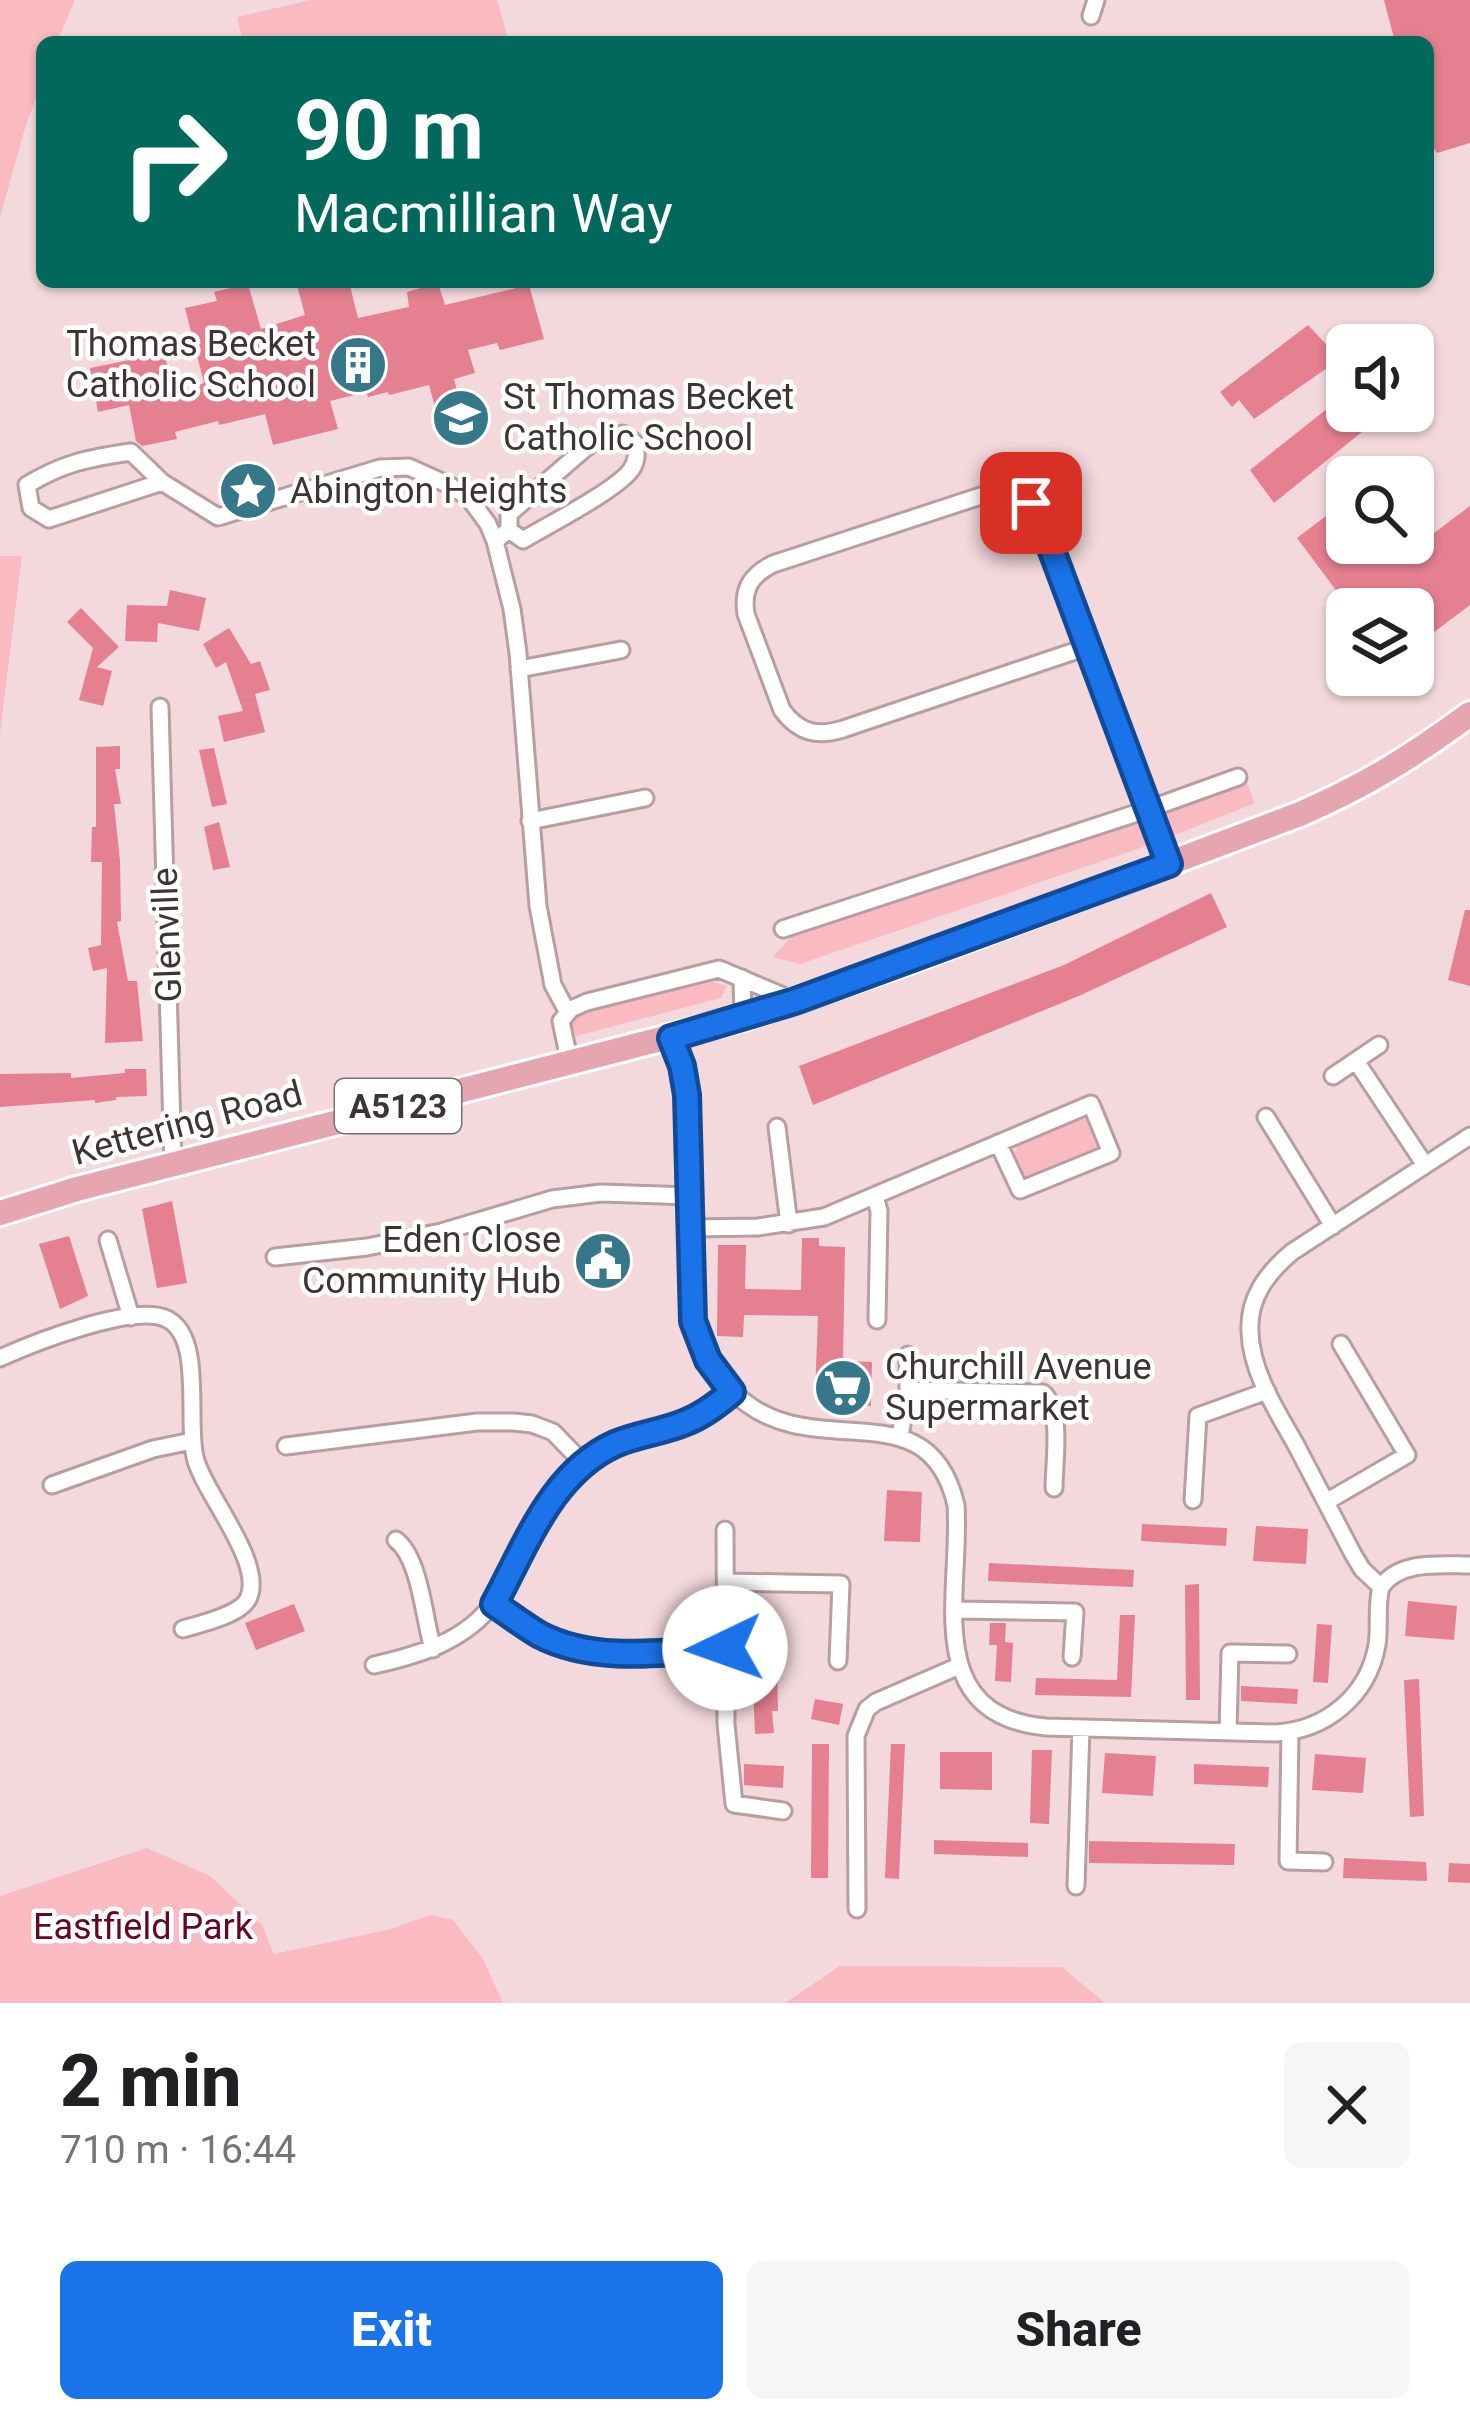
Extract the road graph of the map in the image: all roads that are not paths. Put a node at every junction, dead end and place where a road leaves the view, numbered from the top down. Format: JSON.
{"nodes":[{"id":1,"x":162,"y":482,"type":"junction"},
{"id":2,"x":509,"y":530,"type":"junction"},
{"id":3,"x":495,"y":542,"type":"junction"},
{"id":4,"x":1087,"y":647,"type":"junction"},
{"id":5,"x":621,"y":650,"type":"dead end"},
{"id":6,"x":520,"y":669,"type":"junction"},
{"id":7,"x":160,"y":707,"type":"dead end"},
{"id":8,"x":1470,"y":714,"type":"edge"},
{"id":9,"x":1238,"y":776,"type":"dead end"},
{"id":10,"x":644,"y":797,"type":"dead end"},
{"id":11,"x":1149,"y":808,"type":"junction"},
{"id":12,"x":530,"y":821,"type":"junction"},
{"id":13,"x":1169,"y":864,"type":"junction"},
{"id":14,"x":783,"y":929,"type":"dead end"},
{"id":15,"x":742,"y":978,"type":"junction"},
{"id":16,"x":795,"y":1001,"type":"junction"},
{"id":17,"x":567,"y":1011,"type":"junction"},
{"id":18,"x":742,"y":1018,"type":"junction"},
{"id":19,"x":671,"y":1038,"type":"junction"},
{"id":20,"x":1379,"y":1046,"type":"dead end"},
{"id":21,"x":1356,"y":1060,"type":"junction"},
{"id":22,"x":570,"y":1064,"type":"junction"},
{"id":23,"x":1333,"y":1076,"type":"dead end"},
{"id":24,"x":1266,"y":1117,"type":"dead end"},
{"id":25,"x":777,"y":1126,"type":"dead end"},
{"id":26,"x":1470,"y":1136,"type":"edge"},
{"id":27,"x":998,"y":1143,"type":"junction"},
{"id":28,"x":173,"y":1164,"type":"junction"},
{"id":29,"x":1425,"y":1166,"type":"junction"},
{"id":30,"x":691,"y":1196,"type":"junction"},
{"id":31,"x":875,"y":1196,"type":"junction"},
{"id":32,"x":0,"y":1213,"type":"edge"},
{"id":33,"x":788,"y":1224,"type":"junction"},
{"id":34,"x":1333,"y":1226,"type":"junction"},
{"id":35,"x":691,"y":1228,"type":"junction"},
{"id":36,"x":108,"y":1240,"type":"dead end"},
{"id":37,"x":275,"y":1257,"type":"dead end"},
{"id":38,"x":131,"y":1317,"type":"junction"},
{"id":39,"x":877,"y":1320,"type":"dead end"},
{"id":40,"x":1341,"y":1344,"type":"dead end"},
{"id":41,"x":908,"y":1355,"type":"dead end"},
{"id":42,"x":0,"y":1358,"type":"edge"},
{"id":43,"x":908,"y":1390,"type":"junction"},
{"id":44,"x":1267,"y":1391,"type":"junction"},
{"id":45,"x":732,"y":1392,"type":"junction"},
{"id":46,"x":900,"y":1436,"type":"junction"},
{"id":47,"x":191,"y":1441,"type":"junction"},
{"id":48,"x":286,"y":1446,"type":"dead end"},
{"id":49,"x":583,"y":1463,"type":"junction"},
{"id":50,"x":52,"y":1485,"type":"dead end"},
{"id":51,"x":1054,"y":1488,"type":"dead end"},
{"id":52,"x":1193,"y":1501,"type":"dead end"},
{"id":53,"x":1326,"y":1502,"type":"junction"},
{"id":54,"x":725,"y":1530,"type":"dead end"},
{"id":55,"x":396,"y":1540,"type":"dead end"},
{"id":56,"x":1470,"y":1565,"type":"edge"},
{"id":57,"x":726,"y":1582,"type":"junction"},
{"id":58,"x":1381,"y":1587,"type":"junction"},
{"id":59,"x":494,"y":1604,"type":"junction"},
{"id":60,"x":955,"y":1610,"type":"junction"},
{"id":61,"x":183,"y":1630,"type":"dead end"},
{"id":62,"x":433,"y":1648,"type":"junction"},
{"id":63,"x":725,"y":1648,"type":"junction"},
{"id":64,"x":1288,"y":1654,"type":"dead end"},
{"id":65,"x":1072,"y":1657,"type":"dead end"},
{"id":66,"x":838,"y":1661,"type":"dead end"},
{"id":67,"x":374,"y":1665,"type":"dead end"},
{"id":68,"x":958,"y":1666,"type":"junction"},
{"id":69,"x":1082,"y":1728,"type":"junction"},
{"id":70,"x":1228,"y":1732,"type":"junction"},
{"id":71,"x":1290,"y":1732,"type":"junction"},
{"id":72,"x":783,"y":1811,"type":"dead end"},
{"id":73,"x":1324,"y":1862,"type":"dead end"},
{"id":74,"x":1076,"y":1886,"type":"dead end"},
{"id":75,"x":857,"y":1910,"type":"dead end"}],
"edges":[{"from":1,"to":1,"type":"street"},
{"from":1,"to":3,"type":"street"},
{"from":2,"to":2,"type":"street"},
{"from":2,"to":3,"type":"street"},
{"from":3,"to":6,"type":"street"},
{"from":4,"to":4,"type":"street"},
{"from":4,"to":11,"type":"street"},
{"from":5,"to":6,"type":"street"},
{"from":6,"to":12,"type":"street"},
{"from":7,"to":28,"type":"street","name":"Glenville"},
{"from":8,"to":13,"type":"main road","name":"Kettering Road","number":"A5123"},
{"from":9,"to":11,"type":"street"},
{"from":10,"to":12,"type":"street"},
{"from":11,"to":13,"type":"street"},
{"from":11,"to":14,"type":"street"},
{"from":12,"to":17,"type":"street"},
{"from":13,"to":16,"type":"main road","name":"Kettering Road","number":"A5123"},
{"from":15,"to":16,"type":"street"},
{"from":15,"to":17,"type":"street"},
{"from":15,"to":18,"type":"street"},
{"from":16,"to":18,"type":"main road","name":"Kettering Road","number":"A5123"},
{"from":17,"to":22,"type":"street"},
{"from":18,"to":19,"type":"main road","name":"Kettering Road","number":"A5123"},
{"from":19,"to":22,"type":"main road","name":"Kettering Road","number":"A5123"},
{"from":19,"to":30,"type":"street"},
{"from":20,"to":21,"type":"street"},
{"from":21,"to":23,"type":"street"},
{"from":21,"to":29,"type":"street"},
{"from":22,"to":28,"type":"main road","name":"Kettering Road","number":"A5123"},
{"from":24,"to":34,"type":"street"},
{"from":25,"to":33,"type":"street"},
{"from":26,"to":29,"type":"street"},
{"from":27,"to":27,"type":"street"},
{"from":27,"to":31,"type":"street"},
{"from":28,"to":32,"type":"main road","name":"Kettering Road","number":"A5123"},
{"from":29,"to":34,"type":"street"},
{"from":30,"to":35,"type":"street"},
{"from":30,"to":37,"type":"street"},
{"from":31,"to":33,"type":"street"},
{"from":31,"to":39,"type":"street"},
{"from":33,"to":35,"type":"street"},
{"from":34,"to":44,"type":"street"},
{"from":35,"to":45,"type":"street"},
{"from":36,"to":38,"type":"street"},
{"from":38,"to":42,"type":"street"},
{"from":38,"to":47,"type":"street"},
{"from":40,"to":53,"type":"street"},
{"from":41,"to":43,"type":"street"},
{"from":43,"to":46,"type":"street"},
{"from":43,"to":51,"type":"street"},
{"from":44,"to":52,"type":"street"},
{"from":44,"to":53,"type":"street"},
{"from":45,"to":46,"type":"street"},
{"from":45,"to":49,"type":"street"},
{"from":46,"to":60,"type":"street"},
{"from":47,"to":50,"type":"street"},
{"from":47,"to":61,"type":"street"},
{"from":48,"to":49,"type":"street"},
{"from":49,"to":59,"type":"street"},
{"from":53,"to":58,"type":"street"},
{"from":54,"to":57,"type":"street"},
{"from":55,"to":62,"type":"street"},
{"from":56,"to":58,"type":"street"},
{"from":57,"to":63,"type":"street"},
{"from":57,"to":66,"type":"street"},
{"from":58,"to":71,"type":"street"},
{"from":59,"to":62,"type":"street"},
{"from":59,"to":63,"type":"street"},
{"from":60,"to":65,"type":"street"},
{"from":60,"to":68,"type":"street"},
{"from":62,"to":67,"type":"street"},
{"from":63,"to":72,"type":"street"},
{"from":64,"to":70,"type":"street"},
{"from":68,"to":69,"type":"street"},
{"from":68,"to":75,"type":"street"},
{"from":69,"to":70,"type":"street"},
{"from":69,"to":74,"type":"street"},
{"from":70,"to":71,"type":"street"},
{"from":71,"to":73,"type":"street"}]}
